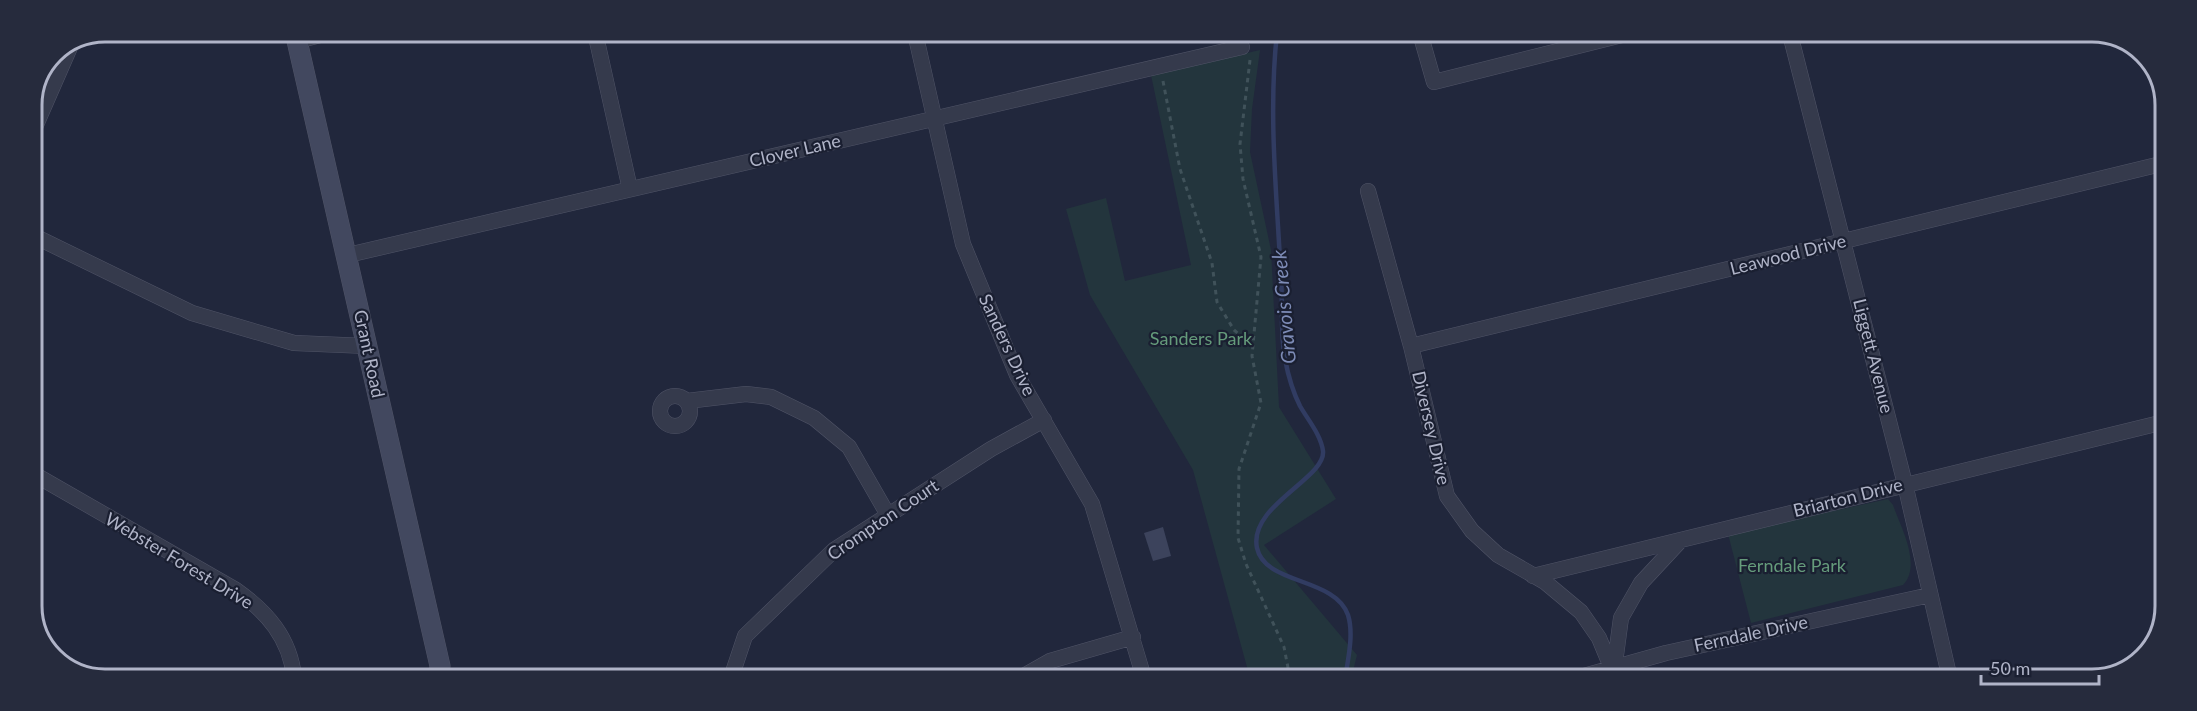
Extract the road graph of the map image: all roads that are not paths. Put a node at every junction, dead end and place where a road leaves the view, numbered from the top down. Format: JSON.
{"nodes":[{"id":1,"x":297,"y":42,"type":"edge"},
{"id":2,"x":597,"y":42,"type":"edge"},
{"id":3,"x":917,"y":42,"type":"edge"},
{"id":4,"x":1423,"y":42,"type":"edge"},
{"id":5,"x":1594,"y":42,"type":"edge"},
{"id":6,"x":1792,"y":42,"type":"edge"},
{"id":7,"x":1246,"y":52,"type":"road end"},
{"id":8,"x":66,"y":56,"type":"edge"},
{"id":9,"x":42,"y":111,"type":"edge"},
{"id":10,"x":936,"y":119,"type":"junction"},
{"id":11,"x":2155,"y":165,"type":"edge"},
{"id":12,"x":630,"y":189,"type":"junction"},
{"id":13,"x":1368,"y":191,"type":"dead end"},
{"id":14,"x":42,"y":241,"type":"edge"},
{"id":15,"x":1844,"y":242,"type":"junction"},
{"id":16,"x":348,"y":255,"type":"junction"},
{"id":17,"x":366,"y":346,"type":"junction"},
{"id":18,"x":1411,"y":346,"type":"junction"},
{"id":19,"x":687,"y":401,"type":"dead end"},
{"id":20,"x":1044,"y":420,"type":"junction"},
{"id":21,"x":2155,"y":424,"type":"edge"},
{"id":22,"x":42,"y":479,"type":"edge"},
{"id":23,"x":1905,"y":484,"type":"junction"},
{"id":24,"x":888,"y":515,"type":"junction"},
{"id":25,"x":1681,"y":540,"type":"junction"},
{"id":26,"x":1533,"y":576,"type":"junction"},
{"id":27,"x":1930,"y":595,"type":"junction"},
{"id":28,"x":1133,"y":637,"type":"junction"},
{"id":29,"x":293,"y":669,"type":"edge"},
{"id":30,"x":440,"y":669,"type":"edge"},
{"id":31,"x":734,"y":669,"type":"edge"},
{"id":32,"x":1038,"y":669,"type":"edge"},
{"id":33,"x":1142,"y":669,"type":"edge"},
{"id":34,"x":1613,"y":669,"type":"edge"},
{"id":35,"x":1616,"y":669,"type":"edge"},
{"id":36,"x":1627,"y":669,"type":"edge"},
{"id":37,"x":1948,"y":669,"type":"edge"}],
"edges":[{"from":1,"to":16,"type":"street","name":"Grant Road"},
{"from":2,"to":12,"type":"street"},
{"from":3,"to":10,"type":"street","name":"Sanders Drive"},
{"from":4,"to":5,"type":"street"},
{"from":6,"to":15,"type":"street","name":"Liggett Avenue"},
{"from":7,"to":10,"type":"street","name":"Clover Lane"},
{"from":8,"to":9,"type":"street"},
{"from":10,"to":12,"type":"street","name":"Clover Lane"},
{"from":10,"to":20,"type":"street","name":"Sanders Drive"},
{"from":11,"to":15,"type":"street","name":"Leawood Drive"},
{"from":12,"to":16,"type":"street","name":"Clover Lane"},
{"from":13,"to":18,"type":"street","name":"Diversey Drive"},
{"from":14,"to":17,"type":"street"},
{"from":15,"to":18,"type":"street","name":"Leawood Drive"},
{"from":15,"to":23,"type":"street","name":"Liggett Avenue"},
{"from":16,"to":17,"type":"street","name":"Grant Road"},
{"from":17,"to":30,"type":"street","name":"Grant Road"},
{"from":18,"to":26,"type":"street","name":"Diversey Drive"},
{"from":19,"to":24,"type":"street"},
{"from":20,"to":24,"type":"street","name":"Crompton Court"},
{"from":20,"to":28,"type":"street","name":"Sanders Drive"},
{"from":21,"to":23,"type":"street","name":"Briarton Drive"},
{"from":22,"to":29,"type":"street","name":"Webster Forest Drive"},
{"from":23,"to":25,"type":"street","name":"Briarton Drive"},
{"from":23,"to":27,"type":"street","name":"Liggett Avenue"},
{"from":24,"to":31,"type":"street","name":"Crompton Court"},
{"from":25,"to":26,"type":"street","name":"Briarton Drive"},
{"from":25,"to":35,"type":"street"},
{"from":26,"to":34,"type":"street","name":"Diversey Drive"},
{"from":27,"to":36,"type":"street","name":"Ferndale Drive"},
{"from":27,"to":37,"type":"street","name":"Liggett Avenue"},
{"from":28,"to":32,"type":"street"},
{"from":28,"to":33,"type":"street","name":"Sanders Drive"}]}
